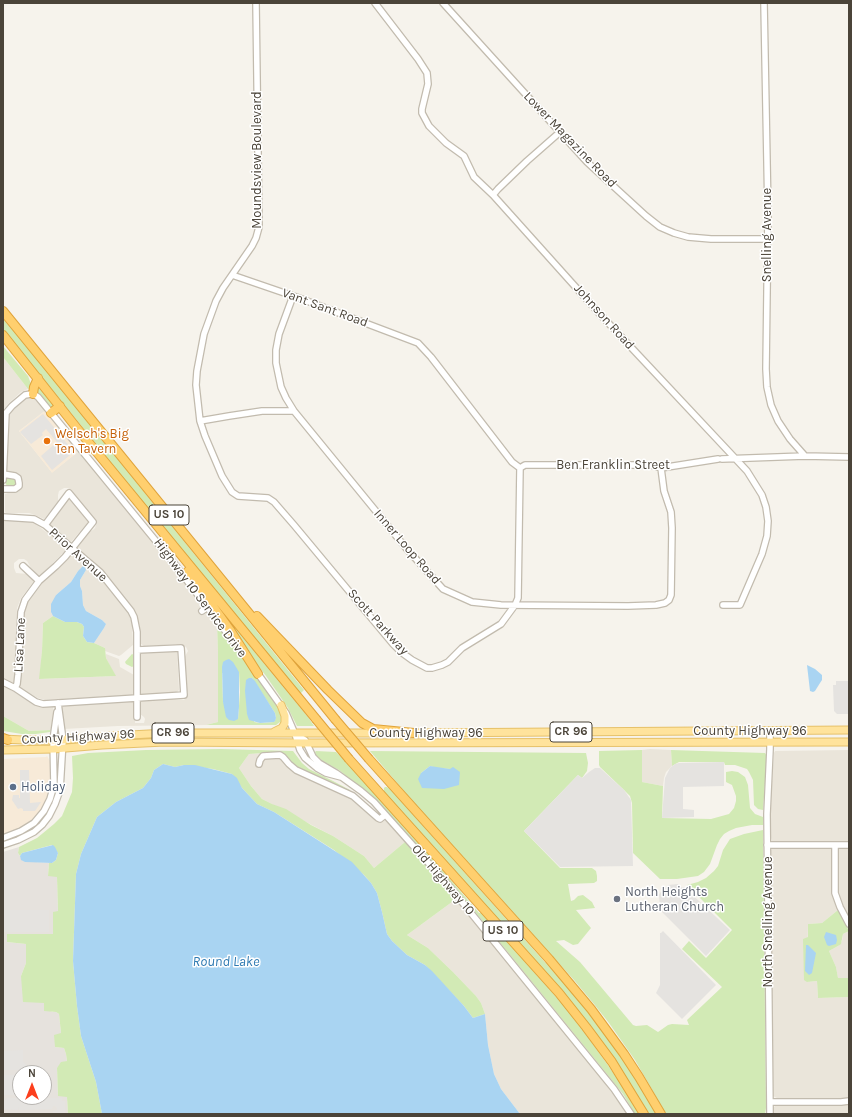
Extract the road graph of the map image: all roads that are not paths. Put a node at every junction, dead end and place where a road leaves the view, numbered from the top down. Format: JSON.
{"nodes":[{"id":1,"x":256,"y":3,"type":"edge"},
{"id":2,"x":375,"y":3,"type":"edge"},
{"id":3,"x":443,"y":3,"type":"edge"},
{"id":4,"x":764,"y":3,"type":"edge"},
{"id":5,"x":560,"y":132,"type":"junction"},
{"id":6,"x":493,"y":195,"type":"junction"},
{"id":7,"x":767,"y":239,"type":"junction"},
{"id":8,"x":232,"y":275,"type":"junction"},
{"id":9,"x":293,"y":296,"type":"junction"},
{"id":10,"x":3,"y":311,"type":"edge"},
{"id":11,"x":3,"y":334,"type":"edge"},
{"id":12,"x":37,"y":377,"type":"junction"},
{"id":13,"x":33,"y":394,"type":"junction"},
{"id":14,"x":60,"y":406,"type":"junction"},
{"id":15,"x":294,"y":411,"type":"junction"},
{"id":16,"x":51,"y":413,"type":"junction"},
{"id":17,"x":4,"y":415,"type":"edge"},
{"id":18,"x":200,"y":421,"type":"junction"},
{"id":19,"x":805,"y":456,"type":"junction"},
{"id":20,"x":849,"y":457,"type":"edge"},
{"id":21,"x":734,"y":458,"type":"junction"},
{"id":22,"x":520,"y":468,"type":"junction"},
{"id":23,"x":661,"y":468,"type":"junction"},
{"id":24,"x":3,"y":474,"type":"edge"},
{"id":25,"x":3,"y":480,"type":"edge"},
{"id":26,"x":3,"y":489,"type":"edge"},
{"id":27,"x":238,"y":496,"type":"joint"},
{"id":28,"x":3,"y":517,"type":"edge"},
{"id":29,"x":45,"y":525,"type":"junction"},
{"id":30,"x":161,"y":530,"type":"junction"},
{"id":31,"x":72,"y":548,"type":"junction"},
{"id":32,"x":23,"y":566,"type":"dead end"},
{"id":33,"x":221,"y":579,"type":"junction"},
{"id":34,"x":39,"y":581,"type":"junction"},
{"id":35,"x":516,"y":605,"type":"junction"},
{"id":36,"x":723,"y":605,"type":"dead end"},
{"id":37,"x":137,"y":650,"type":"junction"},
{"id":38,"x":258,"y":674,"type":"junction"},
{"id":39,"x":3,"y":682,"type":"edge"},
{"id":40,"x":15,"y":688,"type":"junction"},
{"id":41,"x":137,"y":698,"type":"junction"},
{"id":42,"x":58,"y":703,"type":"junction"},
{"id":43,"x":281,"y":705,"type":"junction"},
{"id":44,"x":137,"y":717,"type":"dead end"},
{"id":45,"x":770,"y":730,"type":"junction"},
{"id":46,"x":849,"y":730,"type":"edge"},
{"id":47,"x":266,"y":733,"type":"junction"},
{"id":48,"x":414,"y":733,"type":"junction"},
{"id":49,"x":295,"y":734,"type":"junction"},
{"id":50,"x":5,"y":739,"type":"edge"},
{"id":51,"x":54,"y":740,"type":"junction"},
{"id":52,"x":62,"y":740,"type":"junction"},
{"id":53,"x":770,"y":742,"type":"junction"},
{"id":54,"x":849,"y":742,"type":"edge"},
{"id":55,"x":298,"y":743,"type":"junction"},
{"id":56,"x":307,"y":743,"type":"junction"},
{"id":57,"x":62,"y":748,"type":"junction"},
{"id":58,"x":54,"y":749,"type":"junction"},
{"id":59,"x":3,"y":750,"type":"edge"},
{"id":60,"x":259,"y":764,"type":"dead end"},
{"id":61,"x":341,"y":777,"type":"junction"},
{"id":62,"x":385,"y":814,"type":"junction"},
{"id":63,"x":14,"y":834,"type":"junction"},
{"id":64,"x":3,"y":838,"type":"edge"},
{"id":65,"x":18,"y":840,"type":"junction"},
{"id":66,"x":768,"y":844,"type":"junction"},
{"id":67,"x":835,"y":844,"type":"junction"},
{"id":68,"x":849,"y":844,"type":"edge"},
{"id":69,"x":3,"y":845,"type":"edge"},
{"id":70,"x":849,"y":924,"type":"edge"},
{"id":71,"x":849,"y":1101,"type":"edge"},
{"id":72,"x":770,"y":1102,"type":"junction"},
{"id":73,"x":631,"y":1114,"type":"edge"},
{"id":74,"x":644,"y":1114,"type":"edge"},
{"id":75,"x":661,"y":1114,"type":"edge"},
{"id":76,"x":770,"y":1114,"type":"edge"}],
"edges":[{"from":1,"to":8,"type":"street","name":"Moundsview Boulevard"},
{"from":2,"to":6,"type":"street","name":"Johnson Road"},
{"from":3,"to":5,"type":"street","name":"Lower Magazine Road"},
{"from":4,"to":7,"type":"street","name":"Snelling Avenue"},
{"from":5,"to":6,"type":"street"},
{"from":5,"to":7,"type":"street","name":"Lower Magazine Road"},
{"from":6,"to":21,"type":"street","name":"Johnson Road"},
{"from":7,"to":19,"type":"street","name":"Snelling Avenue"},
{"from":8,"to":9,"type":"street","name":"Vant Sant Road"},
{"from":8,"to":18,"type":"street","name":"Moundsview Boulevard"},
{"from":9,"to":15,"type":"street","name":"Inner Loop Road"},
{"from":9,"to":22,"type":"street","name":"Vant Sant Road"},
{"from":10,"to":33,"type":"highway","number":"US 10"},
{"from":11,"to":12,"type":"highway","number":"US 10"},
{"from":12,"to":13,"type":"highway"},
{"from":12,"to":14,"type":"highway","number":"US 10"},
{"from":13,"to":16,"type":"street"},
{"from":13,"to":17,"type":"street"},
{"from":14,"to":16,"type":"highway"},
{"from":14,"to":30,"type":"highway","number":"US 10"},
{"from":15,"to":18,"type":"street"},
{"from":15,"to":35,"type":"street","name":"Inner Loop Road"},
{"from":16,"to":38,"type":"street","name":"Highway 10 Service Drive"},
{"from":17,"to":24,"type":"street"},
{"from":18,"to":27,"type":"street","name":"Moundsview Boulevard"},
{"from":19,"to":20,"type":"street","name":"Ben Franklin Street"},
{"from":19,"to":21,"type":"street","name":"Ben Franklin Street"},
{"from":21,"to":23,"type":"street","name":"Ben Franklin Street"},
{"from":21,"to":36,"type":"street","name":"Johnson Road"},
{"from":22,"to":23,"type":"street","name":"Ben Franklin Street"},
{"from":22,"to":35,"type":"street"},
{"from":23,"to":35,"type":"street","name":"Inner Loop Road"},
{"from":24,"to":25,"type":"street"},
{"from":24,"to":26,"type":"street"},
{"from":27,"to":35,"type":"street","name":"Scott Parkway"},
{"from":28,"to":29,"type":"street","name":"Prior Avenue"},
{"from":29,"to":31,"type":"street","name":"Prior Avenue"},
{"from":29,"to":31,"type":"street","name":"Lisa Lane"},
{"from":30,"to":38,"type":"highway"},
{"from":30,"to":74,"type":"highway","number":"US 10","bridge":true},
{"from":31,"to":34,"type":"street","name":"Lisa Lane"},
{"from":31,"to":37,"type":"street","name":"Prior Avenue"},
{"from":32,"to":34,"type":"street"},
{"from":33,"to":48,"type":"highway"},
{"from":33,"to":75,"type":"highway","number":"US 10","bridge":true},
{"from":34,"to":40,"type":"street","name":"Lisa Lane"},
{"from":37,"to":41,"type":"street","name":"Prior Avenue"},
{"from":37,"to":41,"type":"street"},
{"from":38,"to":43,"type":"street","name":"Highway 10 Service Drive"},
{"from":39,"to":40,"type":"street"},
{"from":40,"to":42,"type":"street"},
{"from":41,"to":42,"type":"street"},
{"from":41,"to":44,"type":"street","name":"Prior Avenue"},
{"from":42,"to":51,"type":"street"},
{"from":42,"to":52,"type":"street"},
{"from":43,"to":47,"type":"main road"},
{"from":43,"to":49,"type":"street","name":"Highway 10 Service Drive"},
{"from":45,"to":46,"type":"main road","name":"County Highway 96","number":"CR 96"},
{"from":45,"to":48,"type":"main road","name":"County Highway 96","number":"CR 96"},
{"from":45,"to":53,"type":"street","name":"North Snelling Avenue"},
{"from":47,"to":49,"type":"main road","name":"County Highway 96","number":"CR 96"},
{"from":47,"to":52,"type":"main road","name":"County Highway 96","number":"CR 96"},
{"from":48,"to":49,"type":"main road","name":"County Highway 96","number":"CR 96"},
{"from":49,"to":55,"type":"street","name":"Old Highway 10"},
{"from":49,"to":56,"type":"street","name":"Old Highway 10"},
{"from":50,"to":51,"type":"main road","name":"County Highway 96","number":"CR 96"},
{"from":51,"to":52,"type":"main road","name":"County Highway 96","number":"CR 96"},
{"from":51,"to":58,"type":"street"},
{"from":52,"to":57,"type":"street"},
{"from":53,"to":54,"type":"main road","name":"County Highway 96","number":"CR 96"},
{"from":53,"to":56,"type":"main road","name":"County Highway 96","number":"CR 96"},
{"from":53,"to":66,"type":"street","name":"North Snelling Avenue"},
{"from":55,"to":56,"type":"main road","name":"County Highway 96","number":"CR 96"},
{"from":55,"to":57,"type":"main road","name":"County Highway 96","number":"CR 96"},
{"from":55,"to":61,"type":"street","name":"Old Highway 10"},
{"from":56,"to":61,"type":"street","name":"Old Highway 10"},
{"from":57,"to":58,"type":"main road","name":"County Highway 96","number":"CR 96"},
{"from":57,"to":65,"type":"street"},
{"from":58,"to":59,"type":"main road","name":"County Highway 96","number":"CR 96"},
{"from":58,"to":63,"type":"street"},
{"from":60,"to":62,"type":"street"},
{"from":61,"to":62,"type":"street","name":"Old Highway 10"},
{"from":62,"to":73,"type":"street","name":"Old Highway 10"},
{"from":63,"to":64,"type":"street"},
{"from":63,"to":65,"type":"street"},
{"from":65,"to":69,"type":"street"},
{"from":66,"to":67,"type":"street"},
{"from":66,"to":72,"type":"street","name":"North Snelling Avenue"},
{"from":67,"to":68,"type":"street"},
{"from":67,"to":70,"type":"street"},
{"from":71,"to":72,"type":"street"},
{"from":72,"to":76,"type":"street","name":"North Snelling Avenue"}]}
